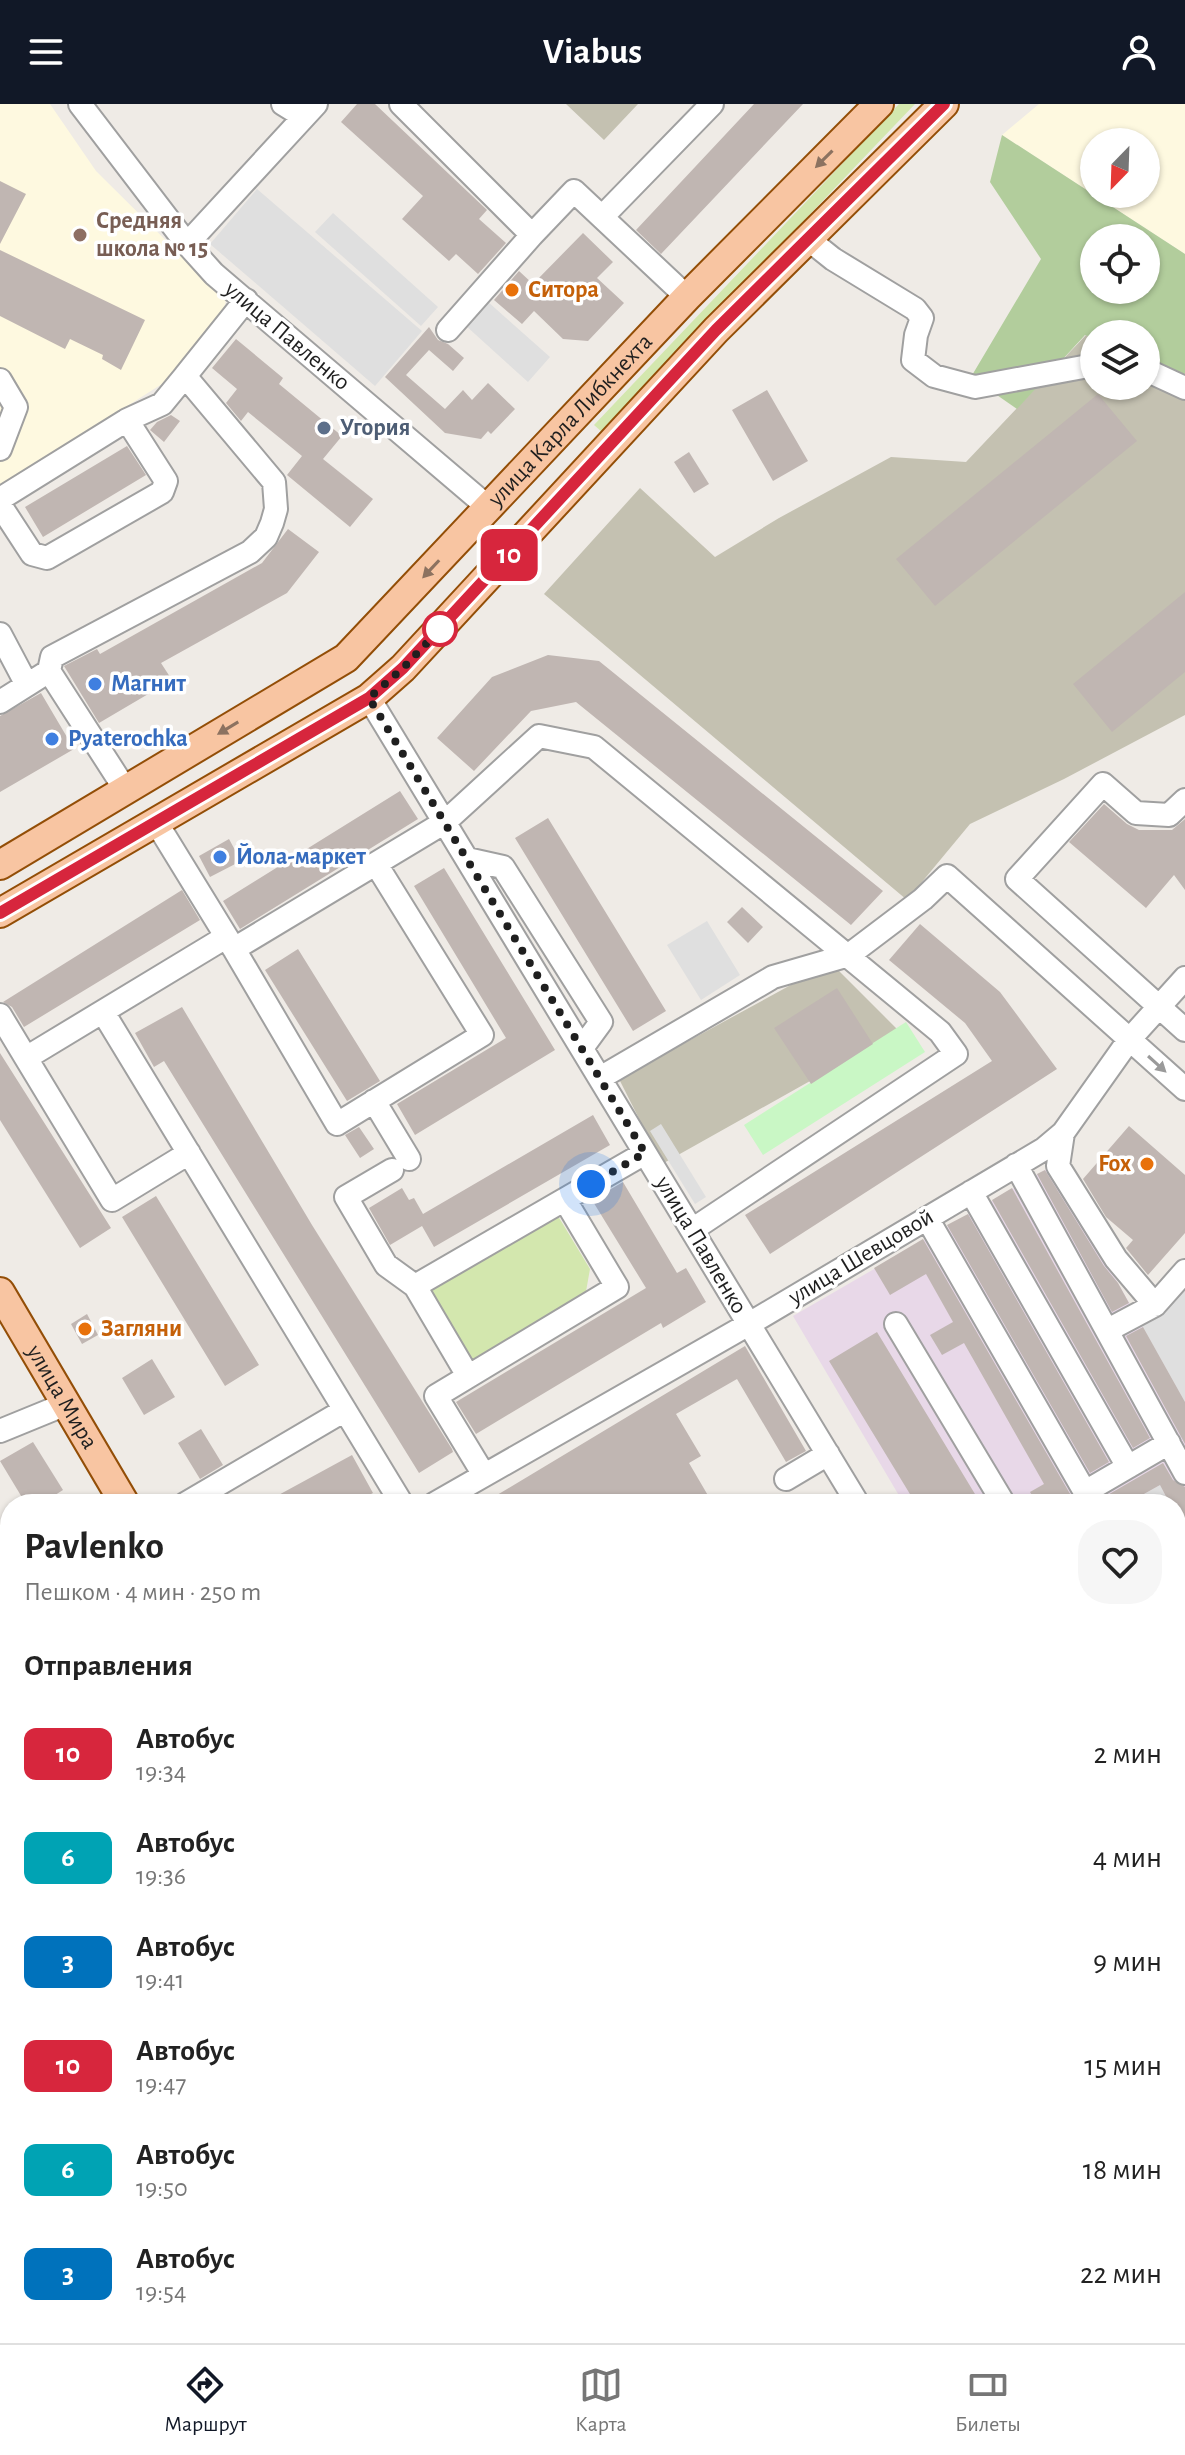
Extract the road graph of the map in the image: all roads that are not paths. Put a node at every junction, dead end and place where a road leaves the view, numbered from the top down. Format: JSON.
{"nodes":[{"id":1,"x":80,"y":104,"type":"edge"},
{"id":2,"x":283,"y":104,"type":"edge"},
{"id":3,"x":401,"y":104,"type":"edge"},
{"id":4,"x":712,"y":104,"type":"edge"},
{"id":5,"x":879,"y":104,"type":"edge"},
{"id":6,"x":944,"y":104,"type":"edge"},
{"id":7,"x":310,"y":110,"type":"edge"},
{"id":8,"x":603,"y":216,"type":"junction"},
{"id":9,"x":532,"y":235,"type":"junction"},
{"id":10,"x":808,"y":239,"type":"junction"},
{"id":11,"x":187,"y":244,"type":"junction"},
{"id":12,"x":687,"y":297,"type":"junction"},
{"id":13,"x":246,"y":300,"type":"junction"},
{"id":14,"x":448,"y":330,"type":"dead end"},
{"id":15,"x":1080,"y":368,"type":"edge"},
{"id":16,"x":185,"y":376,"type":"junction"},
{"id":17,"x":1160,"y":376,"type":"edge"},
{"id":18,"x":0,"y":380,"type":"edge"},
{"id":19,"x":1185,"y":388,"type":"edge"},
{"id":20,"x":127,"y":420,"type":"junction"},
{"id":21,"x":0,"y":449,"type":"edge"},
{"id":22,"x":0,"y":502,"type":"edge"},
{"id":23,"x":489,"y":508,"type":"junction"},
{"id":24,"x":6,"y":529,"type":"edge"},
{"id":25,"x":523,"y":540,"type":"junction"},
{"id":26,"x":0,"y":634,"type":"edge"},
{"id":27,"x":49,"y":671,"type":"junction"},
{"id":28,"x":27,"y":685,"type":"junction"},
{"id":29,"x":369,"y":698,"type":"junction"},
{"id":30,"x":0,"y":702,"type":"edge"},
{"id":31,"x":125,"y":789,"type":"junction"},
{"id":32,"x":1185,"y":800,"type":"edge"},
{"id":33,"x":156,"y":822,"type":"junction"},
{"id":34,"x":445,"y":822,"type":"junction"},
{"id":35,"x":376,"y":864,"type":"junction"},
{"id":36,"x":0,"y":865,"type":"edge"},
{"id":37,"x":0,"y":913,"type":"edge"},
{"id":38,"x":230,"y":943,"type":"junction"},
{"id":39,"x":849,"y":955,"type":"junction"},
{"id":40,"x":1185,"y":978,"type":"edge"},
{"id":41,"x":1159,"y":1006,"type":"junction"},
{"id":42,"x":103,"y":1012,"type":"junction"},
{"id":43,"x":0,"y":1015,"type":"edge"},
{"id":44,"x":1185,"y":1030,"type":"edge"},
{"id":45,"x":1129,"y":1040,"type":"junction"},
{"id":46,"x":26,"y":1058,"type":"junction"},
{"id":47,"x":600,"y":1078,"type":"junction"},
{"id":48,"x":1185,"y":1089,"type":"edge"},
{"id":49,"x":374,"y":1101,"type":"junction"},
{"id":50,"x":1063,"y":1133,"type":"junction"},
{"id":51,"x":189,"y":1153,"type":"junction"},
{"id":52,"x":645,"y":1153,"type":"junction"},
{"id":53,"x":1016,"y":1165,"type":"junction"},
{"id":54,"x":971,"y":1192,"type":"junction"},
{"id":55,"x":565,"y":1200,"type":"junction"},
{"id":56,"x":927,"y":1218,"type":"junction"},
{"id":57,"x":692,"y":1230,"type":"junction"},
{"id":58,"x":1185,"y":1271,"type":"edge"},
{"id":59,"x":415,"y":1286,"type":"junction"},
{"id":60,"x":0,"y":1292,"type":"edge"},
{"id":61,"x":1155,"y":1305,"type":"junction"},
{"id":62,"x":749,"y":1324,"type":"junction"},
{"id":63,"x":896,"y":1324,"type":"dead end"},
{"id":64,"x":1108,"y":1330,"type":"junction"},
{"id":65,"x":468,"y":1376,"type":"junction"},
{"id":66,"x":66,"y":1404,"type":"junction"},
{"id":67,"x":345,"y":1410,"type":"junction"},
{"id":68,"x":0,"y":1431,"type":"edge"},
{"id":69,"x":1169,"y":1443,"type":"junction"},
{"id":70,"x":828,"y":1454,"type":"junction"},
{"id":71,"x":1128,"y":1467,"type":"junction"},
{"id":72,"x":1185,"y":1473,"type":"edge"},
{"id":73,"x":484,"y":1475,"type":"junction"},
{"id":74,"x":786,"y":1479,"type":"dead end"},
{"id":75,"x":119,"y":1494,"type":"edge"},
{"id":76,"x":202,"y":1494,"type":"edge"},
{"id":77,"x":396,"y":1494,"type":"edge"},
{"id":78,"x":451,"y":1494,"type":"edge"},
{"id":79,"x":852,"y":1494,"type":"edge"},
{"id":80,"x":998,"y":1494,"type":"edge"}],
"edges":[{"from":1,"to":11,"type":"street","name":"улица Павленко"},
{"from":2,"to":7,"type":"street"},
{"from":3,"to":9,"type":"street"},
{"from":4,"to":8,"type":"street"},
{"from":5,"to":12,"type":"main road","name":"улица Карла Либкнехта","one_way":true},
{"from":6,"to":10,"type":"main road","name":"улица Карла Либкнехта"},
{"from":7,"to":11,"type":"street"},
{"from":8,"to":9,"type":"street"},
{"from":8,"to":12,"type":"street"},
{"from":9,"to":14,"type":"street"},
{"from":10,"to":15,"type":"street"},
{"from":10,"to":25,"type":"main road","name":"улица Карла Либкнехта"},
{"from":11,"to":13,"type":"street","name":"улица Павленко"},
{"from":12,"to":23,"type":"main road","name":"улица Карла Либкнехта"},
{"from":13,"to":16,"type":"street"},
{"from":13,"to":23,"type":"street","name":"улица Павленко"},
{"from":16,"to":20,"type":"street"},
{"from":16,"to":27,"type":"street"},
{"from":17,"to":19,"type":"street"},
{"from":18,"to":21,"type":"street"},
{"from":20,"to":22,"type":"street"},
{"from":20,"to":24,"type":"street"},
{"from":22,"to":24,"type":"street"},
{"from":23,"to":25,"type":"main road"},
{"from":23,"to":31,"type":"main road","name":"улица Карла Либкнехта","one_way":true},
{"from":25,"to":29,"type":"main road","name":"улица Карла Либкнехта"},
{"from":26,"to":28,"type":"street"},
{"from":27,"to":28,"type":"street"},
{"from":27,"to":31,"type":"street"},
{"from":28,"to":30,"type":"street"},
{"from":29,"to":33,"type":"main road","name":"улица Карла Либкнехта"},
{"from":29,"to":34,"type":"street","name":"улица Павленко"},
{"from":31,"to":36,"type":"main road","name":"улица Карла Либкнехта"},
{"from":32,"to":41,"type":"street"},
{"from":33,"to":37,"type":"main road","name":"улица Карла Либкнехта"},
{"from":33,"to":38,"type":"street"},
{"from":34,"to":35,"type":"street"},
{"from":34,"to":39,"type":"street"},
{"from":34,"to":47,"type":"street","name":"улица Павленко"},
{"from":35,"to":38,"type":"street"},
{"from":35,"to":49,"type":"street"},
{"from":38,"to":42,"type":"street"},
{"from":38,"to":49,"type":"street"},
{"from":39,"to":45,"type":"street"},
{"from":39,"to":47,"type":"street"},
{"from":39,"to":57,"type":"street"},
{"from":40,"to":41,"type":"street","name":"улица Шевцовой"},
{"from":41,"to":44,"type":"street"},
{"from":41,"to":45,"type":"street","name":"улица Шевцовой"},
{"from":42,"to":46,"type":"street"},
{"from":42,"to":51,"type":"street"},
{"from":43,"to":46,"type":"street"},
{"from":45,"to":48,"type":"street","one_way":true},
{"from":45,"to":50,"type":"street","name":"улица Шевцовой"},
{"from":46,"to":51,"type":"street"},
{"from":47,"to":52,"type":"street","name":"улица Павленко"},
{"from":49,"to":59,"type":"street"},
{"from":50,"to":53,"type":"street","name":"улица Шевцовой"},
{"from":50,"to":61,"type":"street"},
{"from":51,"to":67,"type":"street"},
{"from":52,"to":55,"type":"street"},
{"from":52,"to":57,"type":"street","name":"улица Павленко"},
{"from":53,"to":54,"type":"street","name":"улица Шевцовой"},
{"from":53,"to":64,"type":"street"},
{"from":54,"to":56,"type":"street","name":"улица Шевцовой"},
{"from":54,"to":71,"type":"street"},
{"from":55,"to":59,"type":"street"},
{"from":55,"to":65,"type":"street"},
{"from":56,"to":62,"type":"street","name":"улица Шевцовой"},
{"from":56,"to":71,"type":"street"},
{"from":57,"to":62,"type":"street","name":"улица Павленко"},
{"from":58,"to":61,"type":"street"},
{"from":59,"to":65,"type":"street"},
{"from":60,"to":66,"type":"main road","name":"улица Мира"},
{"from":61,"to":64,"type":"street"},
{"from":62,"to":70,"type":"street","name":"улица Павленко"},
{"from":62,"to":73,"type":"street","name":"улица Шевцовой"},
{"from":63,"to":80,"type":"street"},
{"from":64,"to":69,"type":"street"},
{"from":65,"to":73,"type":"street"},
{"from":66,"to":68,"type":"street"},
{"from":66,"to":75,"type":"main road","name":"улица Мира"},
{"from":67,"to":76,"type":"street"},
{"from":67,"to":77,"type":"street"},
{"from":69,"to":71,"type":"street"},
{"from":69,"to":72,"type":"street"},
{"from":70,"to":74,"type":"street"},
{"from":70,"to":79,"type":"street","name":"улица Павленко"},
{"from":73,"to":78,"type":"street","name":"улица Шевцовой"}]}
